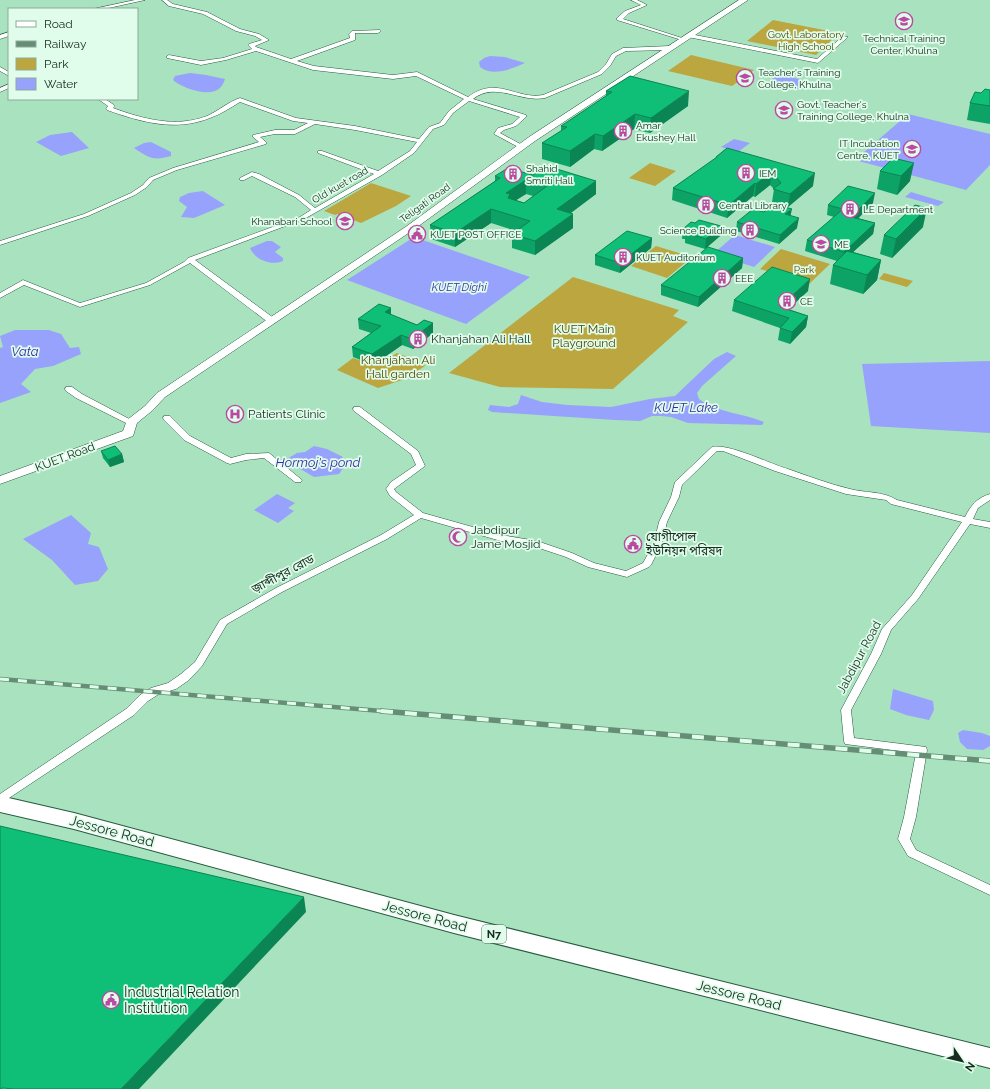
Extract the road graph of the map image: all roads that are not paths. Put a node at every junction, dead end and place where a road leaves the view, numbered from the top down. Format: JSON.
{"nodes":[{"id":1,"x":143,"y":0,"type":"edge"},
{"id":2,"x":164,"y":0,"type":"edge"},
{"id":3,"x":634,"y":0,"type":"edge"},
{"id":4,"x":744,"y":0,"type":"edge"},
{"id":5,"x":101,"y":8,"type":"edge"},
{"id":6,"x":378,"y":30,"type":"dead end"},
{"id":7,"x":845,"y":37,"type":"dead end"},
{"id":8,"x":686,"y":38,"type":"junction"},
{"id":9,"x":670,"y":48,"type":"junction"},
{"id":10,"x":256,"y":49,"type":"junction"},
{"id":11,"x":169,"y":57,"type":"dead end"},
{"id":12,"x":291,"y":61,"type":"junction"},
{"id":13,"x":103,"y":100,"type":"edge"},
{"id":14,"x":468,"y":100,"type":"junction"},
{"id":15,"x":313,"y":123,"type":"junction"},
{"id":16,"x":421,"y":141,"type":"junction"},
{"id":17,"x":522,"y":147,"type":"junction"},
{"id":18,"x":320,"y":152,"type":"dead end"},
{"id":19,"x":380,"y":174,"type":"junction"},
{"id":20,"x":242,"y":179,"type":"dead end"},
{"id":21,"x":315,"y":211,"type":"junction"},
{"id":22,"x":0,"y":243,"type":"edge"},
{"id":23,"x":190,"y":259,"type":"junction"},
{"id":24,"x":0,"y":296,"type":"edge"},
{"id":25,"x":272,"y":321,"type":"junction"},
{"id":26,"x":69,"y":389,"type":"dead end"},
{"id":27,"x":357,"y":409,"type":"dead end"},
{"id":28,"x":167,"y":418,"type":"dead end"},
{"id":29,"x":130,"y":427,"type":"junction"},
{"id":30,"x":0,"y":480,"type":"edge"},
{"id":31,"x":298,"y":480,"type":"dead end"},
{"id":32,"x":990,"y":497,"type":"edge"},
{"id":33,"x":420,"y":515,"type":"junction"},
{"id":34,"x":968,"y":520,"type":"junction"},
{"id":35,"x":990,"y":525,"type":"edge"},
{"id":36,"x":0,"y":800,"type":"edge"},
{"id":37,"x":0,"y":804,"type":"edge"},
{"id":38,"x":990,"y":890,"type":"edge"},
{"id":39,"x":990,"y":1058,"type":"edge"}],
"edges":[{"from":1,"to":5,"type":"street"},
{"from":2,"to":10,"type":"street"},
{"from":3,"to":8,"type":"street"},
{"from":4,"to":8,"type":"main road","name":"Teligati Road"},
{"from":6,"to":12,"type":"street"},
{"from":7,"to":8,"type":"street"},
{"from":8,"to":9,"type":"main road","name":"Teligati Road"},
{"from":9,"to":14,"type":"street","name":"Old kuet road"},
{"from":9,"to":17,"type":"main road","name":"Teligati Road"},
{"from":10,"to":11,"type":"street"},
{"from":10,"to":12,"type":"street"},
{"from":12,"to":14,"type":"street"},
{"from":13,"to":15,"type":"street"},
{"from":14,"to":16,"type":"street","name":"Old kuet road"},
{"from":14,"to":17,"type":"street"},
{"from":15,"to":16,"type":"street"},
{"from":15,"to":22,"type":"street"},
{"from":16,"to":19,"type":"street","name":"Old kuet road"},
{"from":17,"to":25,"type":"main road","name":"Teligati Road"},
{"from":18,"to":19,"type":"street"},
{"from":19,"to":21,"type":"street","name":"Old kuet road"},
{"from":20,"to":21,"type":"street"},
{"from":21,"to":23,"type":"street","name":"Old kuet road"},
{"from":23,"to":24,"type":"street","name":"Old kuet road"},
{"from":23,"to":25,"type":"street"},
{"from":25,"to":29,"type":"main road","name":"Teligati Road"},
{"from":26,"to":29,"type":"street"},
{"from":27,"to":33,"type":"street"},
{"from":28,"to":31,"type":"street"},
{"from":29,"to":30,"type":"main road","name":"KUET Road"},
{"from":32,"to":34,"type":"street","name":"Jabdipur Road"},
{"from":33,"to":34,"type":"street"},
{"from":33,"to":36,"type":"street","name":"জ়াব্দীপুর রোড"},
{"from":34,"to":35,"type":"street"},
{"from":34,"to":38,"type":"street","name":"Jabdipur Road"},
{"from":37,"to":39,"type":"highway","name":"Jessore Road","number":"N7"}]}
